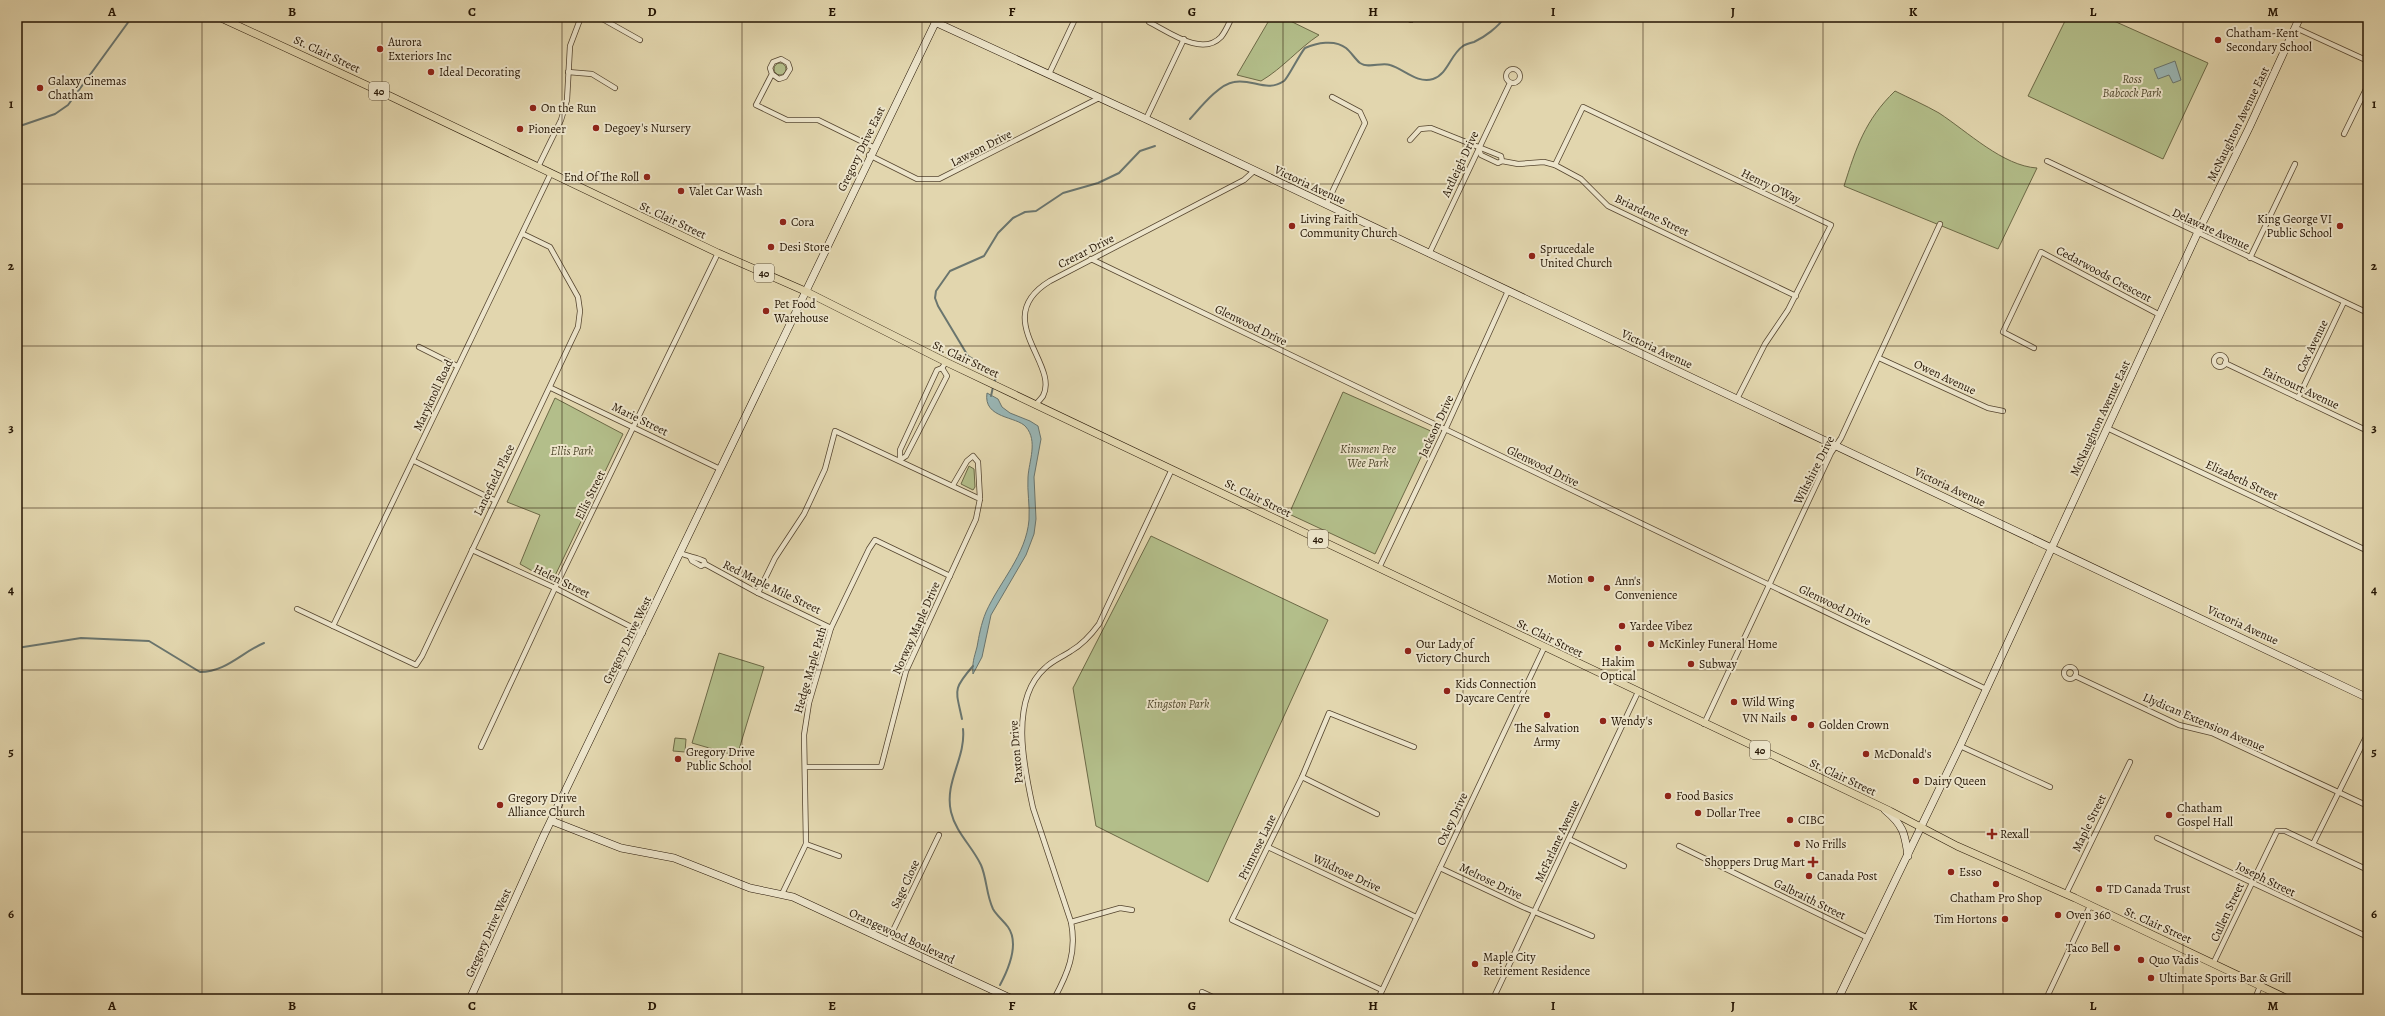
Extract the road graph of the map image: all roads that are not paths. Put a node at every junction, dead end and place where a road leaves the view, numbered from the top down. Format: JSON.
{"nodes":[{"id":1,"x":219,"y":17,"type":"edge"},
{"id":2,"x":581,"y":17,"type":"edge"},
{"id":3,"x":599,"y":17,"type":"edge"},
{"id":4,"x":1076,"y":17,"type":"edge"},
{"id":5,"x":1153,"y":17,"type":"edge"},
{"id":6,"x":1232,"y":17,"type":"edge"},
{"id":7,"x":1404,"y":17,"type":"edge"},
{"id":8,"x":2300,"y":17,"type":"edge"},
{"id":9,"x":936,"y":19,"type":"edge"},
{"id":10,"x":1411,"y":20,"type":"dead end"},
{"id":11,"x":2296,"y":28,"type":"junction"},
{"id":12,"x":1184,"y":39,"type":"junction"},
{"id":13,"x":640,"y":40,"type":"dead end"},
{"id":14,"x":2368,"y":61,"type":"edge"},
{"id":15,"x":568,"y":72,"type":"junction"},
{"id":16,"x":772,"y":74,"type":"junction"},
{"id":17,"x":1049,"y":74,"type":"junction"},
{"id":18,"x":1510,"y":83,"type":"dead end"},
{"id":19,"x":2368,"y":85,"type":"edge"},
{"id":20,"x":616,"y":88,"type":"dead end"},
{"id":21,"x":1332,"y":97,"type":"dead end"},
{"id":22,"x":1098,"y":98,"type":"junction"},
{"id":23,"x":1146,"y":119,"type":"junction"},
{"id":24,"x":2344,"y":134,"type":"dead end"},
{"id":25,"x":1410,"y":140,"type":"dead end"},
{"id":26,"x":873,"y":147,"type":"junction"},
{"id":27,"x":1479,"y":149,"type":"junction"},
{"id":28,"x":869,"y":155,"type":"junction"},
{"id":29,"x":1502,"y":161,"type":"junction"},
{"id":30,"x":2047,"y":161,"type":"dead end"},
{"id":31,"x":2295,"y":164,"type":"dead end"},
{"id":32,"x":1555,"y":166,"type":"junction"},
{"id":33,"x":538,"y":167,"type":"junction"},
{"id":34,"x":1254,"y":171,"type":"junction"},
{"id":35,"x":551,"y":173,"type":"junction"},
{"id":36,"x":1326,"y":205,"type":"junction"},
{"id":37,"x":1940,"y":224,"type":"dead end"},
{"id":38,"x":523,"y":234,"type":"junction"},
{"id":39,"x":2197,"y":234,"type":"junction"},
{"id":40,"x":718,"y":253,"type":"junction"},
{"id":41,"x":1430,"y":254,"type":"junction"},
{"id":42,"x":2250,"y":258,"type":"junction"},
{"id":43,"x":1091,"y":259,"type":"junction"},
{"id":44,"x":805,"y":291,"type":"junction"},
{"id":45,"x":1508,"y":291,"type":"junction"},
{"id":46,"x":1796,"y":296,"type":"junction"},
{"id":47,"x":2344,"y":302,"type":"junction"},
{"id":48,"x":2368,"y":313,"type":"edge"},
{"id":49,"x":2160,"y":315,"type":"junction"},
{"id":50,"x":419,"y":348,"type":"dead end"},
{"id":51,"x":2034,"y":348,"type":"dead end"},
{"id":52,"x":1879,"y":358,"type":"junction"},
{"id":53,"x":2225,"y":364,"type":"dead end"},
{"id":54,"x":944,"y":365,"type":"junction"},
{"id":55,"x":457,"y":366,"type":"junction"},
{"id":56,"x":551,"y":388,"type":"junction"},
{"id":57,"x":2298,"y":398,"type":"junction"},
{"id":58,"x":1736,"y":399,"type":"junction"},
{"id":59,"x":1035,"y":405,"type":"junction"},
{"id":60,"x":2003,"y":411,"type":"dead end"},
{"id":61,"x":634,"y":427,"type":"junction"},
{"id":62,"x":2108,"y":428,"type":"junction"},
{"id":63,"x":1445,"y":430,"type":"junction"},
{"id":64,"x":2368,"y":431,"type":"edge"},
{"id":65,"x":1836,"y":446,"type":"junction"},
{"id":66,"x":900,"y":460,"type":"junction"},
{"id":67,"x":414,"y":461,"type":"junction"},
{"id":68,"x":720,"y":469,"type":"junction"},
{"id":69,"x":1172,"y":469,"type":"junction"},
{"id":70,"x":953,"y":485,"type":"junction"},
{"id":71,"x":980,"y":499,"type":"junction"},
{"id":72,"x":494,"y":500,"type":"junction"},
{"id":73,"x":2052,"y":547,"type":"junction"},
{"id":74,"x":472,"y":550,"type":"junction"},
{"id":75,"x":2368,"y":551,"type":"edge"},
{"id":76,"x":680,"y":553,"type":"junction"},
{"id":77,"x":1379,"y":568,"type":"junction"},
{"id":78,"x":950,"y":576,"type":"junction"},
{"id":79,"x":1770,"y":585,"type":"junction"},
{"id":80,"x":556,"y":588,"type":"junction"},
{"id":81,"x":758,"y":593,"type":"junction"},
{"id":82,"x":297,"y":609,"type":"dead end"},
{"id":83,"x":333,"y":626,"type":"junction"},
{"id":84,"x":831,"y":628,"type":"junction"},
{"id":85,"x":643,"y":633,"type":"junction"},
{"id":86,"x":1544,"y":648,"type":"junction"},
{"id":87,"x":2075,"y":676,"type":"dead end"},
{"id":88,"x":1986,"y":688,"type":"junction"},
{"id":89,"x":1638,"y":692,"type":"junction"},
{"id":90,"x":2368,"y":698,"type":"edge"},
{"id":91,"x":1704,"y":724,"type":"junction"},
{"id":92,"x":2368,"y":733,"type":"edge"},
{"id":93,"x":1960,"y":746,"type":"junction"},
{"id":94,"x":481,"y":747,"type":"dead end"},
{"id":95,"x":1414,"y":747,"type":"dead end"},
{"id":96,"x":2130,"y":762,"type":"dead end"},
{"id":97,"x":806,"y":767,"type":"junction"},
{"id":98,"x":1302,"y":777,"type":"junction"},
{"id":99,"x":2050,"y":787,"type":"dead end"},
{"id":100,"x":2339,"y":792,"type":"junction"},
{"id":101,"x":2368,"y":806,"type":"edge"},
{"id":102,"x":1882,"y":808,"type":"junction"},
{"id":103,"x":1377,"y":814,"type":"dead end"},
{"id":104,"x":552,"y":821,"type":"junction"},
{"id":105,"x":1920,"y":828,"type":"junction"},
{"id":106,"x":939,"y":835,"type":"dead end"},
{"id":107,"x":2156,"y":838,"type":"dead end"},
{"id":108,"x":1569,"y":839,"type":"junction"},
{"id":109,"x":806,"y":844,"type":"junction"},
{"id":110,"x":2313,"y":844,"type":"junction"},
{"id":111,"x":1680,"y":846,"type":"dead end"},
{"id":112,"x":1268,"y":847,"type":"junction"},
{"id":113,"x":839,"y":856,"type":"dead end"},
{"id":114,"x":1908,"y":856,"type":"junction"},
{"id":115,"x":1624,"y":866,"type":"dead end"},
{"id":116,"x":1440,"y":868,"type":"junction"},
{"id":117,"x":2368,"y":870,"type":"edge"},
{"id":118,"x":2251,"y":882,"type":"junction"},
{"id":119,"x":782,"y":894,"type":"junction"},
{"id":120,"x":2066,"y":894,"type":"junction"},
{"id":121,"x":2090,"y":906,"type":"junction"},
{"id":122,"x":1132,"y":910,"type":"dead end"},
{"id":123,"x":1534,"y":912,"type":"junction"},
{"id":124,"x":1416,"y":917,"type":"junction"},
{"id":125,"x":1071,"y":922,"type":"junction"},
{"id":126,"x":1592,"y":936,"type":"dead end"},
{"id":127,"x":2368,"y":937,"type":"edge"},
{"id":128,"x":1868,"y":938,"type":"junction"},
{"id":129,"x":888,"y":941,"type":"junction"},
{"id":130,"x":2214,"y":962,"type":"junction"},
{"id":131,"x":2260,"y":986,"type":"junction"},
{"id":132,"x":1382,"y":990,"type":"junction"},
{"id":133,"x":1202,"y":992,"type":"dead end"},
{"id":134,"x":470,"y":999,"type":"edge"},
{"id":135,"x":1012,"y":999,"type":"edge"},
{"id":136,"x":1054,"y":999,"type":"edge"},
{"id":137,"x":1217,"y":999,"type":"edge"},
{"id":138,"x":1378,"y":999,"type":"edge"},
{"id":139,"x":1493,"y":999,"type":"edge"},
{"id":140,"x":1838,"y":999,"type":"edge"},
{"id":141,"x":2046,"y":999,"type":"edge"},
{"id":142,"x":2255,"y":999,"type":"edge"},
{"id":143,"x":2288,"y":999,"type":"edge"}],
"edges":[{"from":1,"to":33,"type":"main road","name":"St. Clair Street","number":"40"},
{"from":2,"to":15,"type":"street"},
{"from":3,"to":13,"type":"street"},
{"from":4,"to":17,"type":"street"},
{"from":5,"to":12,"type":"street"},
{"from":6,"to":12,"type":"street"},
{"from":7,"to":10,"type":"street"},
{"from":8,"to":11,"type":"street","name":"McNaughton Avenue East"},
{"from":9,"to":17,"type":"street","name":"Victoria Avenue"},
{"from":9,"to":26,"type":"street","name":"Gregory Drive East"},
{"from":11,"to":14,"type":"street"},
{"from":11,"to":39,"type":"street","name":"McNaughton Avenue East"},
{"from":12,"to":23,"type":"street"},
{"from":15,"to":20,"type":"street"},
{"from":15,"to":33,"type":"street"},
{"from":16,"to":16,"type":"street"},
{"from":16,"to":26,"type":"street"},
{"from":17,"to":22,"type":"street","name":"Victoria Avenue"},
{"from":18,"to":27,"type":"street","name":"Ardleigh Drive"},
{"from":19,"to":24,"type":"street"},
{"from":21,"to":36,"type":"street"},
{"from":22,"to":23,"type":"street","name":"Victoria Avenue"},
{"from":22,"to":28,"type":"street","name":"Lawson Drive"},
{"from":23,"to":34,"type":"street","name":"Victoria Avenue"},
{"from":25,"to":27,"type":"street"},
{"from":26,"to":28,"type":"street","name":"Gregory Drive East"},
{"from":27,"to":29,"type":"street","name":"Briardene Street"},
{"from":27,"to":29,"type":"street","name":"Briardene Street"},
{"from":27,"to":41,"type":"street","name":"Ardleigh Drive"},
{"from":28,"to":44,"type":"street","name":"Gregory Drive East"},
{"from":29,"to":32,"type":"street","name":"Briardene Street"},
{"from":30,"to":39,"type":"street","name":"Delaware Avenue"},
{"from":31,"to":42,"type":"street"},
{"from":32,"to":46,"type":"street","name":"Briardene Street"},
{"from":32,"to":46,"type":"street","name":"Henry O'Way"},
{"from":33,"to":35,"type":"main road","name":"St. Clair Street","number":"40"},
{"from":34,"to":36,"type":"street","name":"Victoria Avenue"},
{"from":34,"to":43,"type":"street","name":"Crerar Drive"},
{"from":35,"to":38,"type":"street","name":"Maryknoll Road"},
{"from":35,"to":40,"type":"main road","name":"St. Clair Street","number":"40"},
{"from":36,"to":41,"type":"street","name":"Victoria Avenue"},
{"from":37,"to":52,"type":"street","name":"Wiltshire Drive"},
{"from":38,"to":55,"type":"street","name":"Maryknoll Road"},
{"from":38,"to":56,"type":"street","name":"Lancefield Place"},
{"from":39,"to":42,"type":"street","name":"Delaware Avenue"},
{"from":39,"to":49,"type":"street","name":"McNaughton Avenue East"},
{"from":40,"to":44,"type":"main road","name":"St. Clair Street","number":"40"},
{"from":40,"to":61,"type":"street","name":"Ellis Street"},
{"from":41,"to":45,"type":"street","name":"Victoria Avenue"},
{"from":42,"to":47,"type":"street","name":"Delaware Avenue"},
{"from":43,"to":59,"type":"street","name":"Crerar Drive"},
{"from":43,"to":63,"type":"street","name":"Glenwood Drive"},
{"from":44,"to":54,"type":"main road","name":"St. Clair Street","number":"40"},
{"from":44,"to":68,"type":"street","name":"Gregory Drive West"},
{"from":45,"to":58,"type":"street","name":"Victoria Avenue"},
{"from":45,"to":63,"type":"street","name":"Jackson Drive"},
{"from":46,"to":58,"type":"street","name":"Henry O'Way"},
{"from":47,"to":48,"type":"street","name":"Delaware Avenue"},
{"from":47,"to":57,"type":"street","name":"Cox Avenue"},
{"from":49,"to":51,"type":"street","name":"Cedarwoods Crescent"},
{"from":49,"to":62,"type":"street","name":"McNaughton Avenue East"},
{"from":50,"to":55,"type":"street"},
{"from":52,"to":60,"type":"street","name":"Owen Avenue"},
{"from":52,"to":65,"type":"street","name":"Wiltshire Drive"},
{"from":53,"to":57,"type":"street","name":"Faircourt Avenue"},
{"from":54,"to":59,"type":"main road","name":"St. Clair Street","number":"40"},
{"from":54,"to":66,"type":"street"},
{"from":54,"to":66,"type":"street"},
{"from":55,"to":67,"type":"street","name":"Maryknoll Road"},
{"from":56,"to":61,"type":"street","name":"Marie Street"},
{"from":56,"to":72,"type":"street","name":"Lancefield Place"},
{"from":57,"to":64,"type":"street","name":"Faircourt Avenue"},
{"from":58,"to":65,"type":"street","name":"Victoria Avenue"},
{"from":59,"to":69,"type":"main road","name":"St. Clair Street","number":"40"},
{"from":61,"to":68,"type":"street","name":"Marie Street"},
{"from":61,"to":80,"type":"street","name":"Ellis Street"},
{"from":62,"to":73,"type":"street","name":"McNaughton Avenue East"},
{"from":62,"to":75,"type":"street","name":"Elizabeth Street"},
{"from":63,"to":77,"type":"street","name":"Jackson Drive"},
{"from":63,"to":79,"type":"street","name":"Glenwood Drive"},
{"from":65,"to":73,"type":"street","name":"Victoria Avenue"},
{"from":65,"to":79,"type":"street","name":"Wiltshire Drive"},
{"from":66,"to":70,"type":"street"},
{"from":66,"to":81,"type":"street"},
{"from":67,"to":72,"type":"street"},
{"from":67,"to":83,"type":"street","name":"Maryknoll Road"},
{"from":68,"to":76,"type":"street","name":"Gregory Drive West"},
{"from":69,"to":77,"type":"main road","name":"St. Clair Street","number":"40"},
{"from":69,"to":125,"type":"street","name":"Paxton Drive"},
{"from":70,"to":71,"type":"street"},
{"from":70,"to":71,"type":"street","name":"Norway Maple Drive"},
{"from":71,"to":78,"type":"street","name":"Norway Maple Drive"},
{"from":72,"to":74,"type":"street","name":"Lancefield Place"},
{"from":73,"to":88,"type":"street","name":"McNaughton Avenue East"},
{"from":73,"to":90,"type":"street","name":"Victoria Avenue"},
{"from":74,"to":80,"type":"street","name":"Helen Street"},
{"from":74,"to":83,"type":"street","name":"Lancefield Place"},
{"from":76,"to":81,"type":"street","name":"Red Maple Mile Street"},
{"from":76,"to":85,"type":"street","name":"Gregory Drive West"},
{"from":77,"to":86,"type":"main road","name":"St. Clair Street","number":"40"},
{"from":78,"to":84,"type":"street","name":"Hedge Maple Path"},
{"from":78,"to":97,"type":"street","name":"Norway Maple Drive"},
{"from":79,"to":88,"type":"street","name":"Glenwood Drive"},
{"from":79,"to":91,"type":"street","name":"Wiltshire Drive"},
{"from":80,"to":85,"type":"street","name":"Helen Street"},
{"from":80,"to":94,"type":"street","name":"Ellis Street"},
{"from":81,"to":84,"type":"street","name":"Red Maple Mile Street"},
{"from":82,"to":83,"type":"street"},
{"from":84,"to":97,"type":"street","name":"Hedge Maple Path"},
{"from":85,"to":104,"type":"street","name":"Gregory Drive West"},
{"from":86,"to":89,"type":"main road","name":"St. Clair Street","number":"40"},
{"from":86,"to":116,"type":"street","name":"Oxley Drive"},
{"from":87,"to":100,"type":"street","name":"Llydican Extension Avenue"},
{"from":88,"to":93,"type":"street","name":"McNaughton Avenue East"},
{"from":89,"to":91,"type":"main road","name":"St. Clair Street","number":"40"},
{"from":89,"to":108,"type":"street","name":"McFarlane Avenue"},
{"from":91,"to":102,"type":"main road","name":"St. Clair Street","number":"40"},
{"from":92,"to":100,"type":"street"},
{"from":93,"to":99,"type":"street"},
{"from":93,"to":105,"type":"street","name":"McNaughton Avenue East"},
{"from":95,"to":98,"type":"street","name":"Primrose Lane"},
{"from":96,"to":120,"type":"street","name":"Maple Street"},
{"from":97,"to":109,"type":"street","name":"Hedge Maple Path"},
{"from":98,"to":103,"type":"street"},
{"from":98,"to":112,"type":"street","name":"Primrose Lane"},
{"from":100,"to":101,"type":"street","name":"Llydican Extension Avenue"},
{"from":100,"to":110,"type":"street"},
{"from":102,"to":105,"type":"main road","name":"St. Clair Street","number":"40"},
{"from":102,"to":114,"type":"street"},
{"from":104,"to":119,"type":"street","name":"Orangewood Boulevard"},
{"from":104,"to":134,"type":"street","name":"Gregory Drive West"},
{"from":105,"to":114,"type":"street","name":"McNaughton Avenue East"},
{"from":105,"to":120,"type":"main road","name":"St. Clair Street","number":"40"},
{"from":106,"to":129,"type":"street","name":"Sage Close"},
{"from":107,"to":118,"type":"street","name":"Joseph Street"},
{"from":108,"to":115,"type":"street"},
{"from":108,"to":123,"type":"street","name":"McFarlane Avenue"},
{"from":109,"to":113,"type":"street"},
{"from":109,"to":119,"type":"street","name":"Hedge Maple Path"},
{"from":110,"to":117,"type":"street"},
{"from":110,"to":118,"type":"street","name":"Cullen Street"},
{"from":111,"to":128,"type":"street","name":"Galbraith Street"},
{"from":112,"to":124,"type":"street","name":"Wildrose Drive"},
{"from":112,"to":132,"type":"street","name":"Primrose Lane"},
{"from":114,"to":128,"type":"street","name":"McNaughton Avenue East"},
{"from":116,"to":123,"type":"street","name":"Melrose Drive"},
{"from":116,"to":124,"type":"street","name":"Oxley Drive"},
{"from":118,"to":127,"type":"street","name":"Joseph Street"},
{"from":118,"to":130,"type":"street","name":"Cullen Street"},
{"from":119,"to":129,"type":"street","name":"Orangewood Boulevard"},
{"from":120,"to":121,"type":"main road","name":"St. Clair Street","number":"40"},
{"from":121,"to":130,"type":"main road","name":"St. Clair Street","number":"40"},
{"from":121,"to":141,"type":"street"},
{"from":122,"to":125,"type":"street"},
{"from":123,"to":126,"type":"street","name":"Melrose Drive"},
{"from":123,"to":139,"type":"street","name":"McFarlane Avenue"},
{"from":124,"to":132,"type":"street","name":"Oxley Drive"},
{"from":125,"to":136,"type":"street","name":"Paxton Drive"},
{"from":128,"to":140,"type":"street","name":"McNaughton Avenue East"},
{"from":129,"to":135,"type":"street","name":"Orangewood Boulevard"},
{"from":130,"to":131,"type":"main road","name":"St. Clair Street","number":"40"},
{"from":131,"to":142,"type":"street"},
{"from":131,"to":143,"type":"main road","name":"St. Clair Street","number":"40"},
{"from":132,"to":138,"type":"street","name":"Oxley Drive"},
{"from":133,"to":137,"type":"street"}]}
